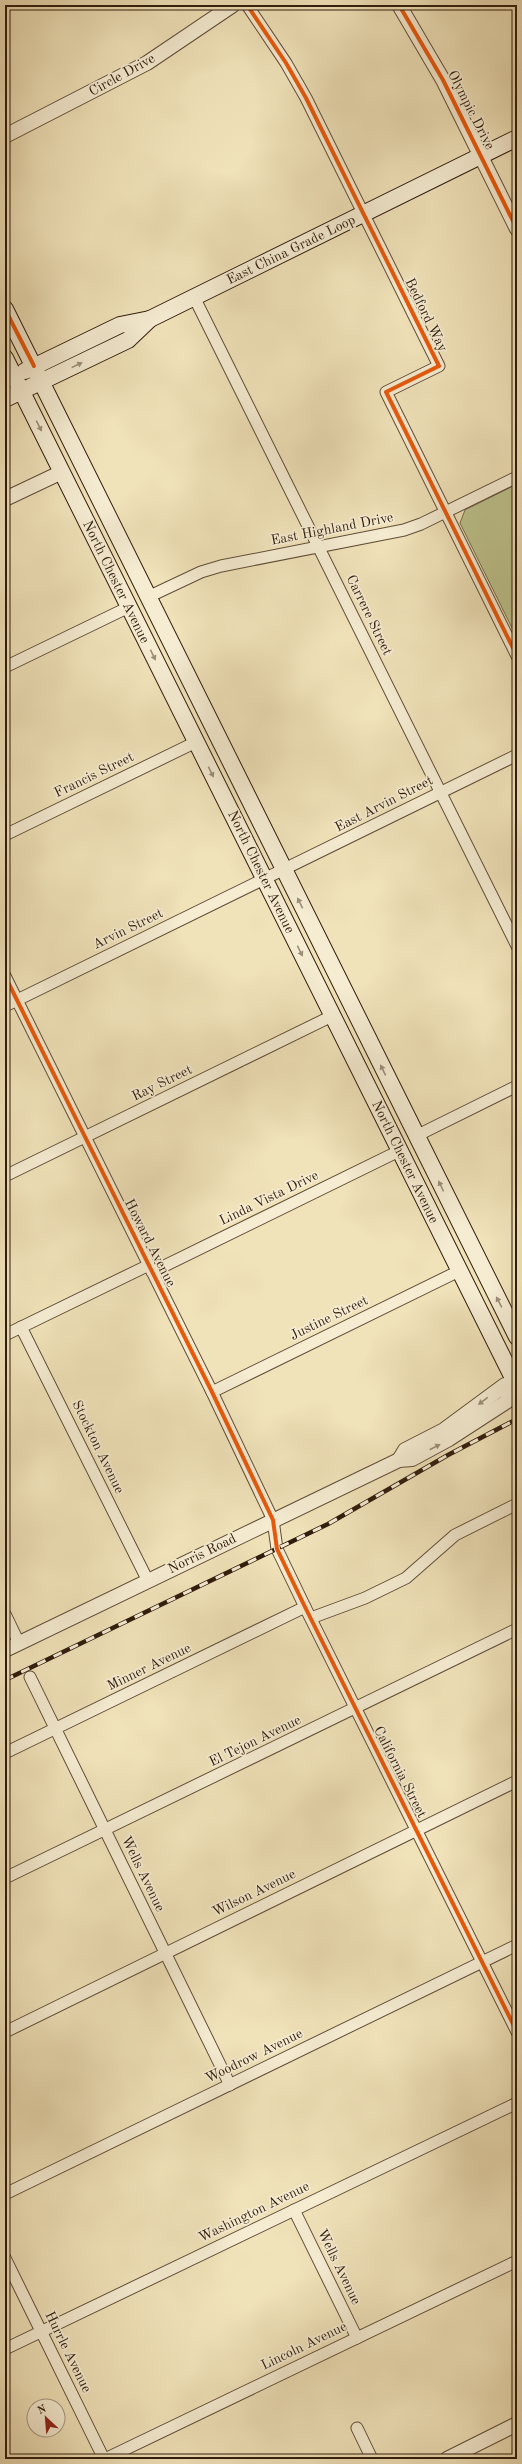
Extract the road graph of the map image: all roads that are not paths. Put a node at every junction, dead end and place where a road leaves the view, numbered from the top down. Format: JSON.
{"nodes":[{"id":1,"x":233,"y":5,"type":"edge"},
{"id":2,"x":247,"y":5,"type":"edge"},
{"id":3,"x":399,"y":5,"type":"edge"},
{"id":4,"x":5,"y":136,"type":"edge"},
{"id":5,"x":517,"y":138,"type":"edge"},
{"id":6,"x":481,"y":156,"type":"junction"},
{"id":7,"x":364,"y":214,"type":"junction"},
{"id":8,"x":517,"y":229,"type":"edge"},
{"id":9,"x":194,"y":297,"type":"junction"},
{"id":10,"x":5,"y":309,"type":"edge"},
{"id":11,"x":150,"y":319,"type":"junction"},
{"id":12,"x":5,"y":358,"type":"edge"},
{"id":13,"x":19,"y":374,"type":"edge"},
{"id":14,"x":31,"y":386,"type":"junction"},
{"id":15,"x":5,"y":398,"type":"edge"},
{"id":16,"x":62,"y":472,"type":"junction"},
{"id":17,"x":517,"y":477,"type":"edge"},
{"id":18,"x":5,"y":499,"type":"edge"},
{"id":19,"x":446,"y":512,"type":"junction"},
{"id":20,"x":319,"y":547,"type":"junction"},
{"id":21,"x":148,"y":597,"type":"junction"},
{"id":22,"x":129,"y":607,"type":"junction"},
{"id":23,"x":168,"y":638,"type":"junction"},
{"id":24,"x":517,"y":656,"type":"edge"},
{"id":25,"x":5,"y":667,"type":"edge"},
{"id":26,"x":196,"y":742,"type":"junction"},
{"id":27,"x":517,"y":755,"type":"edge"},
{"id":28,"x":441,"y":793,"type":"junction"},
{"id":29,"x":5,"y":835,"type":"edge"},
{"id":30,"x":284,"y":870,"type":"junction"},
{"id":31,"x":264,"y":879,"type":"junction"},
{"id":32,"x":517,"y":946,"type":"edge"},
{"id":33,"x":5,"y":976,"type":"edge"},
{"id":34,"x":17,"y":1000,"type":"junction"},
{"id":35,"x":5,"y":1006,"type":"edge"},
{"id":36,"x":332,"y":1016,"type":"junction"},
{"id":37,"x":517,"y":1086,"type":"edge"},
{"id":38,"x":380,"y":1112,"type":"junction"},
{"id":39,"x":416,"y":1136,"type":"junction"},
{"id":40,"x":85,"y":1138,"type":"junction"},
{"id":41,"x":399,"y":1151,"type":"junction"},
{"id":42,"x":5,"y":1176,"type":"edge"},
{"id":43,"x":151,"y":1268,"type":"junction"},
{"id":44,"x":459,"y":1271,"type":"junction"},
{"id":45,"x":21,"y":1327,"type":"junction"},
{"id":46,"x":5,"y":1334,"type":"edge"},
{"id":47,"x":517,"y":1337,"type":"edge"},
{"id":48,"x":517,"y":1385,"type":"edge"},
{"id":49,"x":212,"y":1392,"type":"junction"},
{"id":50,"x":517,"y":1504,"type":"edge"},
{"id":51,"x":273,"y":1520,"type":"junction"},
{"id":52,"x":148,"y":1581,"type":"junction"},
{"id":53,"x":305,"y":1607,"type":"junction"},
{"id":54,"x":5,"y":1614,"type":"edge"},
{"id":55,"x":311,"y":1618,"type":"junction"},
{"id":56,"x":517,"y":1629,"type":"edge"},
{"id":57,"x":19,"y":1643,"type":"junction"},
{"id":58,"x":5,"y":1650,"type":"edge"},
{"id":59,"x":30,"y":1677,"type":"dead end"},
{"id":60,"x":356,"y":1708,"type":"junction"},
{"id":61,"x":55,"y":1729,"type":"junction"},
{"id":62,"x":5,"y":1753,"type":"edge"},
{"id":63,"x":517,"y":1781,"type":"edge"},
{"id":64,"x":105,"y":1830,"type":"junction"},
{"id":65,"x":417,"y":1830,"type":"junction"},
{"id":66,"x":5,"y":1878,"type":"edge"},
{"id":67,"x":517,"y":1945,"type":"edge"},
{"id":68,"x":165,"y":1953,"type":"junction"},
{"id":69,"x":482,"y":1962,"type":"junction"},
{"id":70,"x":5,"y":2032,"type":"edge"},
{"id":71,"x":517,"y":2032,"type":"edge"},
{"id":72,"x":230,"y":2085,"type":"junction"},
{"id":73,"x":517,"y":2103,"type":"edge"},
{"id":74,"x":5,"y":2194,"type":"edge"},
{"id":75,"x":294,"y":2210,"type":"junction"},
{"id":76,"x":5,"y":2258,"type":"edge"},
{"id":77,"x":517,"y":2261,"type":"edge"},
{"id":78,"x":41,"y":2332,"type":"junction"},
{"id":79,"x":357,"y":2338,"type":"junction"},
{"id":80,"x":5,"y":2349,"type":"edge"},
{"id":81,"x":517,"y":2424,"type":"edge"},
{"id":82,"x":357,"y":2428,"type":"dead end"},
{"id":83,"x":105,"y":2459,"type":"edge"},
{"id":84,"x":372,"y":2459,"type":"edge"},
{"id":85,"x":447,"y":2459,"type":"edge"}],
"edges":[{"from":1,"to":4,"type":"street","name":"Circle Drive"},
{"from":2,"to":7,"type":"street","name":"Bedford Way"},
{"from":3,"to":6,"type":"street","name":"Olympic Drive"},
{"from":5,"to":6,"type":"main road","name":"East China Grade Loop"},
{"from":6,"to":7,"type":"main road","name":"East China Grade Loop"},
{"from":6,"to":8,"type":"street","name":"Olympic Drive"},
{"from":7,"to":9,"type":"main road","name":"East China Grade Loop"},
{"from":7,"to":19,"type":"street","name":"Bedford Way"},
{"from":9,"to":11,"type":"main road","name":"East China Grade Loop"},
{"from":9,"to":20,"type":"street","name":"Carrere Street"},
{"from":10,"to":13,"type":"main road","name":"North Chester Avenue"},
{"from":11,"to":13,"type":"main road","name":"East China Grade Loop"},
{"from":14,"to":11,"type":"main road","name":"East China Grade Loop","one_way":true},
{"from":12,"to":13,"type":"main road","name":"North Chester Avenue"},
{"from":13,"to":14,"type":"main road","name":"North Chester Avenue"},
{"from":13,"to":14,"type":"main road","name":"North Chester Avenue"},
{"from":14,"to":15,"type":"main road","name":"East China Grade Loop"},
{"from":14,"to":16,"type":"main road","name":"North Chester Avenue","one_way":true},
{"from":14,"to":21,"type":"main road","name":"North Chester Avenue"},
{"from":16,"to":18,"type":"street"},
{"from":16,"to":22,"type":"main road","name":"North Chester Avenue"},
{"from":17,"to":19,"type":"street","name":"East Highland Drive"},
{"from":19,"to":20,"type":"street","name":"East Highland Drive"},
{"from":19,"to":24,"type":"street","name":"Bedford Way"},
{"from":20,"to":21,"type":"street","name":"East Highland Drive"},
{"from":20,"to":28,"type":"street","name":"Carrere Street"},
{"from":21,"to":23,"type":"main road","name":"North Chester Avenue"},
{"from":22,"to":23,"type":"main road"},
{"from":22,"to":25,"type":"street"},
{"from":22,"to":26,"type":"main road","name":"North Chester Avenue","one_way":true},
{"from":23,"to":30,"type":"main road","name":"North Chester Avenue"},
{"from":26,"to":29,"type":"street","name":"Francis Street"},
{"from":26,"to":31,"type":"main road","name":"North Chester Avenue","one_way":true},
{"from":27,"to":28,"type":"street","name":"East Arvin Street"},
{"from":28,"to":30,"type":"street","name":"East Arvin Street"},
{"from":28,"to":32,"type":"street","name":"Carrere Street"},
{"from":30,"to":31,"type":"street","name":"East Arvin Street"},
{"from":39,"to":30,"type":"main road","name":"North Chester Avenue","one_way":true},
{"from":31,"to":34,"type":"street","name":"Arvin Street"},
{"from":31,"to":36,"type":"main road","name":"North Chester Avenue","one_way":true},
{"from":33,"to":34,"type":"street","name":"Howard Avenue"},
{"from":34,"to":35,"type":"street","name":"Arvin Street"},
{"from":34,"to":40,"type":"street","name":"Howard Avenue"},
{"from":36,"to":38,"type":"main road","name":"North Chester Avenue"},
{"from":36,"to":40,"type":"street","name":"Ray Street"},
{"from":37,"to":39,"type":"street"},
{"from":38,"to":39,"type":"main road"},
{"from":38,"to":41,"type":"main road","name":"North Chester Avenue"},
{"from":47,"to":39,"type":"main road","name":"North Chester Avenue","one_way":true},
{"from":40,"to":42,"type":"street","name":"Ray Street"},
{"from":40,"to":43,"type":"street","name":"Howard Avenue"},
{"from":41,"to":43,"type":"street","name":"Linda Vista Drive"},
{"from":41,"to":44,"type":"main road","name":"North Chester Avenue"},
{"from":43,"to":45,"type":"street","name":"Linda Vista Drive"},
{"from":43,"to":49,"type":"street","name":"Howard Avenue"},
{"from":44,"to":48,"type":"main road","name":"North Chester Avenue"},
{"from":44,"to":49,"type":"street","name":"Justine Street"},
{"from":45,"to":46,"type":"street","name":"Linda Vista Drive"},
{"from":45,"to":52,"type":"street","name":"Stockton Avenue"},
{"from":48,"to":51,"type":"street","name":"Norris Road"},
{"from":49,"to":51,"type":"street","name":"Howard Avenue"},
{"from":50,"to":55,"type":"street"},
{"from":51,"to":52,"type":"street","name":"Norris Road"},
{"from":51,"to":53,"type":"street","name":"California Street"},
{"from":52,"to":57,"type":"street","name":"Norris Road"},
{"from":53,"to":55,"type":"street","name":"California Street"},
{"from":53,"to":61,"type":"street","name":"Minner Avenue"},
{"from":54,"to":57,"type":"street"},
{"from":55,"to":60,"type":"street","name":"California Street"},
{"from":56,"to":60,"type":"street","name":"El Tejon Avenue"},
{"from":57,"to":58,"type":"street","name":"Norris Road"},
{"from":59,"to":61,"type":"street","name":"Wells Avenue"},
{"from":60,"to":64,"type":"street","name":"El Tejon Avenue"},
{"from":60,"to":65,"type":"street","name":"California Street"},
{"from":61,"to":62,"type":"street","name":"Minner Avenue"},
{"from":61,"to":64,"type":"street","name":"Wells Avenue"},
{"from":63,"to":65,"type":"street","name":"Wilson Avenue"},
{"from":64,"to":66,"type":"street","name":"El Tejon Avenue"},
{"from":64,"to":68,"type":"street","name":"Wells Avenue"},
{"from":65,"to":68,"type":"street","name":"Wilson Avenue"},
{"from":65,"to":69,"type":"street","name":"California Street"},
{"from":67,"to":69,"type":"street","name":"Woodrow Avenue"},
{"from":68,"to":70,"type":"street","name":"Wilson Avenue"},
{"from":68,"to":72,"type":"street","name":"Wells Avenue"},
{"from":69,"to":71,"type":"street","name":"California Street"},
{"from":69,"to":72,"type":"street","name":"Woodrow Avenue"},
{"from":72,"to":74,"type":"street","name":"Woodrow Avenue"},
{"from":73,"to":75,"type":"street","name":"Washington Avenue"},
{"from":75,"to":78,"type":"street","name":"Washington Avenue"},
{"from":75,"to":79,"type":"street","name":"Wells Avenue"},
{"from":76,"to":78,"type":"street","name":"Hurrle Avenue"},
{"from":77,"to":79,"type":"street","name":"Lincoln Avenue"},
{"from":78,"to":80,"type":"street","name":"Washington Avenue"},
{"from":78,"to":83,"type":"street","name":"Hurrle Avenue"},
{"from":79,"to":83,"type":"street","name":"Lincoln Avenue"},
{"from":81,"to":85,"type":"street"},
{"from":82,"to":84,"type":"street"}]}
